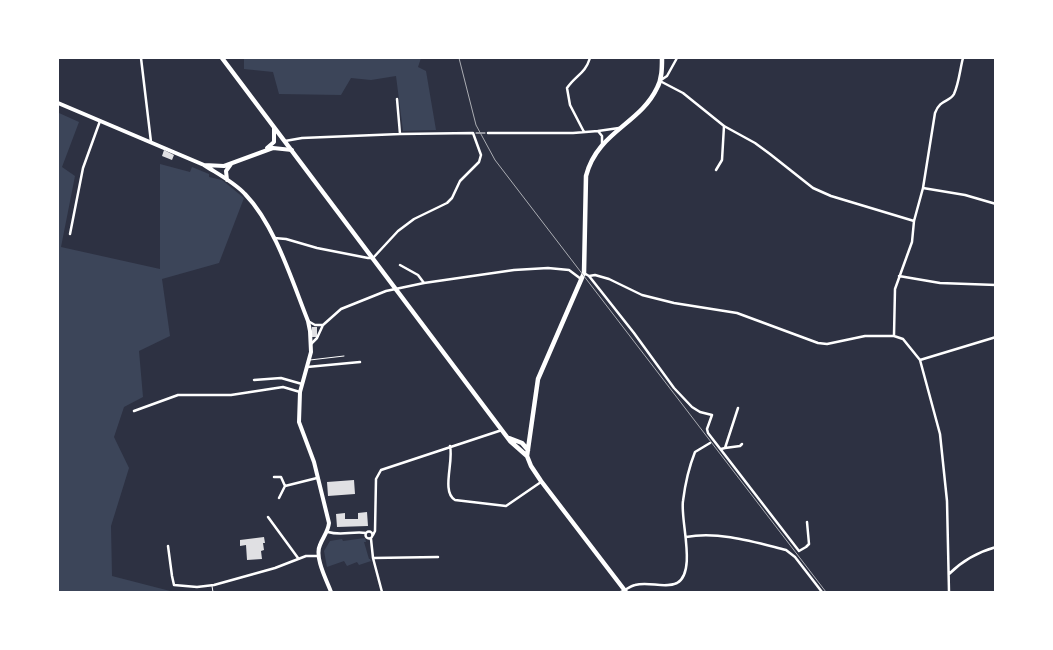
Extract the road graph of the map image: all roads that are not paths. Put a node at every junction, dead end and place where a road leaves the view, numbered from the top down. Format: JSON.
{"nodes":[{"id":1,"x":141,"y":58,"type":"edge"},
{"id":2,"x":222,"y":58,"type":"edge"},
{"id":3,"x":590,"y":58,"type":"edge"},
{"id":4,"x":662,"y":58,"type":"edge"},
{"id":5,"x":677,"y":58,"type":"edge"},
{"id":6,"x":963,"y":58,"type":"edge"},
{"id":7,"x":660,"y":80,"type":"junction"},
{"id":8,"x":397,"y":99,"type":"dead end"},
{"id":9,"x":58,"y":103,"type":"edge"},
{"id":10,"x":100,"y":121,"type":"junction"},
{"id":11,"x":724,"y":126,"type":"junction"},
{"id":12,"x":621,"y":127,"type":"junction"},
{"id":13,"x":274,"y":128,"type":"junction"},
{"id":14,"x":598,"y":131,"type":"junction"},
{"id":15,"x":584,"y":132,"type":"junction"},
{"id":16,"x":488,"y":133,"type":"road end"},
{"id":17,"x":400,"y":134,"type":"junction"},
{"id":18,"x":285,"y":141,"type":"junction"},
{"id":19,"x":274,"y":142,"type":"junction"},
{"id":20,"x":152,"y":143,"type":"junction"},
{"id":21,"x":602,"y":145,"type":"junction"},
{"id":22,"x":273,"y":148,"type":"junction"},
{"id":23,"x":292,"y":150,"type":"junction"},
{"id":24,"x":262,"y":151,"type":"junction"},
{"id":25,"x":231,"y":163,"type":"junction"},
{"id":26,"x":204,"y":165,"type":"junction"},
{"id":27,"x":716,"y":170,"type":"dead end"},
{"id":28,"x":228,"y":180,"type":"junction"},
{"id":29,"x":923,"y":188,"type":"junction"},
{"id":30,"x":996,"y":204,"type":"edge"},
{"id":31,"x":914,"y":221,"type":"junction"},
{"id":32,"x":70,"y":234,"type":"dead end"},
{"id":33,"x":274,"y":238,"type":"junction"},
{"id":34,"x":373,"y":258,"type":"junction"},
{"id":35,"x":400,"y":265,"type":"dead end"},
{"id":36,"x":584,"y":273,"type":"junction"},
{"id":37,"x":589,"y":276,"type":"junction"},
{"id":38,"x":899,"y":276,"type":"junction"},
{"id":39,"x":581,"y":279,"type":"junction"},
{"id":40,"x":424,"y":283,"type":"junction"},
{"id":41,"x":996,"y":285,"type":"edge"},
{"id":42,"x":396,"y":289,"type":"junction"},
{"id":43,"x":308,"y":321,"type":"junction"},
{"id":44,"x":323,"y":325,"type":"junction"},
{"id":45,"x":894,"y":336,"type":"junction"},
{"id":46,"x":996,"y":337,"type":"edge"},
{"id":47,"x":311,"y":344,"type":"junction"},
{"id":48,"x":344,"y":356,"type":"dead end"},
{"id":49,"x":309,"y":360,"type":"junction"},
{"id":50,"x":920,"y":360,"type":"junction"},
{"id":51,"x":360,"y":362,"type":"dead end"},
{"id":52,"x":307,"y":367,"type":"junction"},
{"id":53,"x":254,"y":380,"type":"dead end"},
{"id":54,"x":302,"y":384,"type":"junction"},
{"id":55,"x":300,"y":392,"type":"junction"},
{"id":56,"x":738,"y":408,"type":"dead end"},
{"id":57,"x":134,"y":411,"type":"dead end"},
{"id":58,"x":502,"y":430,"type":"junction"},
{"id":59,"x":507,"y":437,"type":"junction"},
{"id":60,"x":527,"y":440,"type":"junction"},
{"id":61,"x":710,"y":443,"type":"dead end"},
{"id":62,"x":742,"y":444,"type":"dead end"},
{"id":63,"x":450,"y":446,"type":"junction"},
{"id":64,"x":515,"y":446,"type":"junction"},
{"id":65,"x":725,"y":448,"type":"junction"},
{"id":66,"x":720,"y":449,"type":"junction"},
{"id":67,"x":526,"y":453,"type":"junction"},
{"id":68,"x":274,"y":477,"type":"dead end"},
{"id":69,"x":319,"y":478,"type":"junction"},
{"id":70,"x":541,"y":481,"type":"junction"},
{"id":71,"x":285,"y":486,"type":"junction"},
{"id":72,"x":278,"y":498,"type":"dead end"},
{"id":73,"x":268,"y":517,"type":"dead end"},
{"id":74,"x":374,"y":522,"type":"junction"},
{"id":75,"x":807,"y":522,"type":"dead end"},
{"id":76,"x":328,"y":532,"type":"junction"},
{"id":77,"x":367,"y":532,"type":"junction"},
{"id":78,"x":373,"y":535,"type":"junction"},
{"id":79,"x":686,"y":537,"type":"junction"},
{"id":80,"x":371,"y":538,"type":"junction"},
{"id":81,"x":168,"y":546,"type":"dead end"},
{"id":82,"x":996,"y":547,"type":"edge"},
{"id":83,"x":318,"y":556,"type":"junction"},
{"id":84,"x":438,"y":557,"type":"dead end"},
{"id":85,"x":298,"y":558,"type":"junction"},
{"id":86,"x":373,"y":558,"type":"junction"},
{"id":87,"x":949,"y":574,"type":"junction"},
{"id":88,"x":212,"y":586,"type":"junction"},
{"id":89,"x":213,"y":592,"type":"edge"},
{"id":90,"x":331,"y":592,"type":"edge"},
{"id":91,"x":382,"y":592,"type":"edge"},
{"id":92,"x":624,"y":592,"type":"edge"},
{"id":93,"x":822,"y":592,"type":"edge"},
{"id":94,"x":949,"y":592,"type":"edge"}],
"edges":[{"from":1,"to":20,"type":"street"},
{"from":2,"to":13,"type":"main road"},
{"from":3,"to":15,"type":"street"},
{"from":4,"to":7,"type":"main road"},
{"from":5,"to":7,"type":"street"},
{"from":6,"to":29,"type":"street"},
{"from":7,"to":11,"type":"street"},
{"from":7,"to":12,"type":"main road"},
{"from":8,"to":17,"type":"street"},
{"from":9,"to":10,"type":"main road"},
{"from":10,"to":20,"type":"main road"},
{"from":10,"to":32,"type":"street"},
{"from":11,"to":27,"type":"street"},
{"from":11,"to":31,"type":"street"},
{"from":12,"to":14,"type":"street"},
{"from":12,"to":21,"type":"main road"},
{"from":13,"to":18,"type":"main road"},
{"from":13,"to":19,"type":"main road"},
{"from":14,"to":15,"type":"street"},
{"from":14,"to":21,"type":"street"},
{"from":15,"to":16,"type":"street"},
{"from":17,"to":18,"type":"street"},
{"from":17,"to":34,"type":"street"},
{"from":18,"to":19,"type":"main road"},
{"from":18,"to":22,"type":"main road"},
{"from":18,"to":23,"type":"main road"},
{"from":19,"to":24,"type":"main road"},
{"from":20,"to":26,"type":"main road"},
{"from":21,"to":36,"type":"main road"},
{"from":22,"to":23,"type":"main road"},
{"from":22,"to":24,"type":"main road"},
{"from":23,"to":34,"type":"main road"},
{"from":24,"to":25,"type":"main road"},
{"from":25,"to":26,"type":"main road"},
{"from":25,"to":28,"type":"main road"},
{"from":26,"to":28,"type":"main road"},
{"from":28,"to":33,"type":"main road"},
{"from":29,"to":30,"type":"street"},
{"from":29,"to":31,"type":"street"},
{"from":31,"to":38,"type":"street"},
{"from":33,"to":34,"type":"street"},
{"from":33,"to":43,"type":"main road"},
{"from":34,"to":42,"type":"main road"},
{"from":35,"to":40,"type":"street"},
{"from":36,"to":37,"type":"street"},
{"from":36,"to":39,"type":"main road"},
{"from":37,"to":45,"type":"street"},
{"from":37,"to":66,"type":"street"},
{"from":38,"to":41,"type":"street"},
{"from":38,"to":45,"type":"street"},
{"from":39,"to":40,"type":"street"},
{"from":39,"to":60,"type":"main road"},
{"from":40,"to":42,"type":"street"},
{"from":42,"to":44,"type":"street"},
{"from":42,"to":58,"type":"main road"},
{"from":43,"to":44,"type":"street"},
{"from":43,"to":47,"type":"main road"},
{"from":44,"to":47,"type":"street"},
{"from":45,"to":50,"type":"street"},
{"from":46,"to":50,"type":"street"},
{"from":47,"to":49,"type":"main road"},
{"from":48,"to":49,"type":"lane"},
{"from":49,"to":52,"type":"main road"},
{"from":50,"to":87,"type":"street"},
{"from":51,"to":52,"type":"street"},
{"from":52,"to":54,"type":"main road"},
{"from":53,"to":54,"type":"street"},
{"from":54,"to":55,"type":"main road"},
{"from":55,"to":57,"type":"street"},
{"from":55,"to":69,"type":"main road"},
{"from":56,"to":65,"type":"street"},
{"from":58,"to":59,"type":"main road"},
{"from":58,"to":63,"type":"street"},
{"from":59,"to":60,"type":"main road"},
{"from":59,"to":64,"type":"main road"},
{"from":60,"to":64,"type":"main road"},
{"from":60,"to":67,"type":"main road"},
{"from":61,"to":79,"type":"street"},
{"from":62,"to":65,"type":"street"},
{"from":63,"to":70,"type":"street"},
{"from":63,"to":74,"type":"street"},
{"from":64,"to":67,"type":"main road"},
{"from":65,"to":66,"type":"street"},
{"from":66,"to":75,"type":"street"},
{"from":67,"to":70,"type":"main road"},
{"from":68,"to":71,"type":"street"},
{"from":69,"to":71,"type":"street"},
{"from":69,"to":76,"type":"main road"},
{"from":70,"to":92,"type":"main road"},
{"from":71,"to":72,"type":"street"},
{"from":73,"to":85,"type":"street"},
{"from":74,"to":77,"type":"street"},
{"from":74,"to":78,"type":"street"},
{"from":76,"to":77,"type":"street"},
{"from":76,"to":83,"type":"main road"},
{"from":77,"to":78,"type":"street"},
{"from":77,"to":80,"type":"street"},
{"from":78,"to":80,"type":"street"},
{"from":79,"to":92,"type":"street"},
{"from":79,"to":93,"type":"street"},
{"from":80,"to":86,"type":"street"},
{"from":81,"to":88,"type":"street"},
{"from":82,"to":87,"type":"street"},
{"from":83,"to":85,"type":"street"},
{"from":83,"to":90,"type":"main road"},
{"from":84,"to":86,"type":"street"},
{"from":85,"to":88,"type":"street"},
{"from":86,"to":91,"type":"street"},
{"from":87,"to":94,"type":"street"},
{"from":88,"to":89,"type":"lane"}]}
